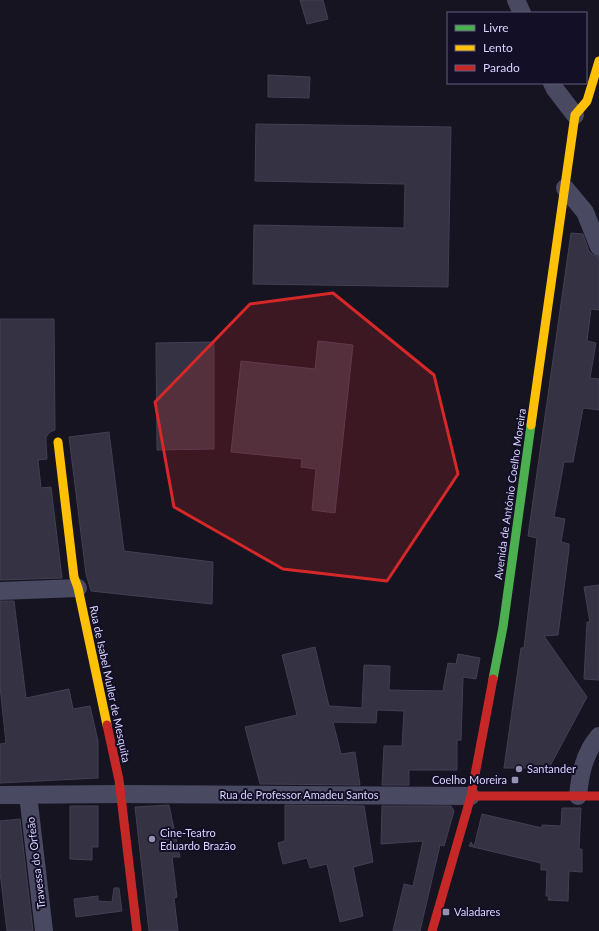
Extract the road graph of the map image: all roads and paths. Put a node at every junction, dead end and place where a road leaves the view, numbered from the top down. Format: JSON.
{"nodes":[{"id":1,"x":516,"y":0,"type":"edge"},
{"id":2,"x":522,"y":12,"type":"edge"},
{"id":3,"x":599,"y":61,"type":"edge"},
{"id":4,"x":552,"y":84,"type":"edge"},
{"id":5,"x":575,"y":114,"type":"junction"},
{"id":6,"x":565,"y":188,"type":"junction"},
{"id":7,"x":599,"y":247,"type":"edge"},
{"id":8,"x":58,"y":442,"type":"dead end"},
{"id":9,"x":78,"y":588,"type":"junction"},
{"id":10,"x":0,"y":591,"type":"edge"},
{"id":11,"x":599,"y":736,"type":"edge"},
{"id":12,"x":119,"y":794,"type":"junction"},
{"id":13,"x":0,"y":795,"type":"edge"},
{"id":14,"x":28,"y":795,"type":"junction"},
{"id":15,"x":471,"y":796,"type":"junction"},
{"id":16,"x":578,"y":796,"type":"junction"},
{"id":17,"x":599,"y":796,"type":"edge"},
{"id":18,"x":44,"y":931,"type":"edge"},
{"id":19,"x":137,"y":931,"type":"edge"},
{"id":20,"x":432,"y":931,"type":"edge"}],
"edges":[{"from":1,"to":2,"type":"street"},
{"from":3,"to":5,"type":"main road"},
{"from":4,"to":5,"type":"street"},
{"from":5,"to":6,"type":"main road","name":"Avenida de António Coelho Moreira"},
{"from":6,"to":7,"type":"street"},
{"from":6,"to":15,"type":"main road","name":"Avenida de António Coelho Moreira"},
{"from":8,"to":9,"type":"main road","name":"Rua de Isabel Muller de Mesquita"},
{"from":9,"to":10,"type":"street"},
{"from":9,"to":12,"type":"main road","name":"Rua de Isabel Muller de Mesquita"},
{"from":11,"to":16,"type":"street"},
{"from":12,"to":14,"type":"street","name":"Rua de Professor Amadeu Santos"},
{"from":12,"to":15,"type":"street","name":"Rua de Professor Amadeu Santos"},
{"from":12,"to":19,"type":"main road","name":"Rua de Isabel Muller de Mesquita"},
{"from":13,"to":14,"type":"street","name":"Rua de Professor Amadeu Santos"},
{"from":14,"to":18,"type":"street","name":"Travessa do Orfeão"},
{"from":15,"to":16,"type":"main road","name":"Rua de Professor Amadeu Santos"},
{"from":15,"to":20,"type":"main road","name":"Avenida de António Coelho Moreira"},
{"from":16,"to":17,"type":"main road","name":"Rua de Professor Amadeu Santos"}]}
